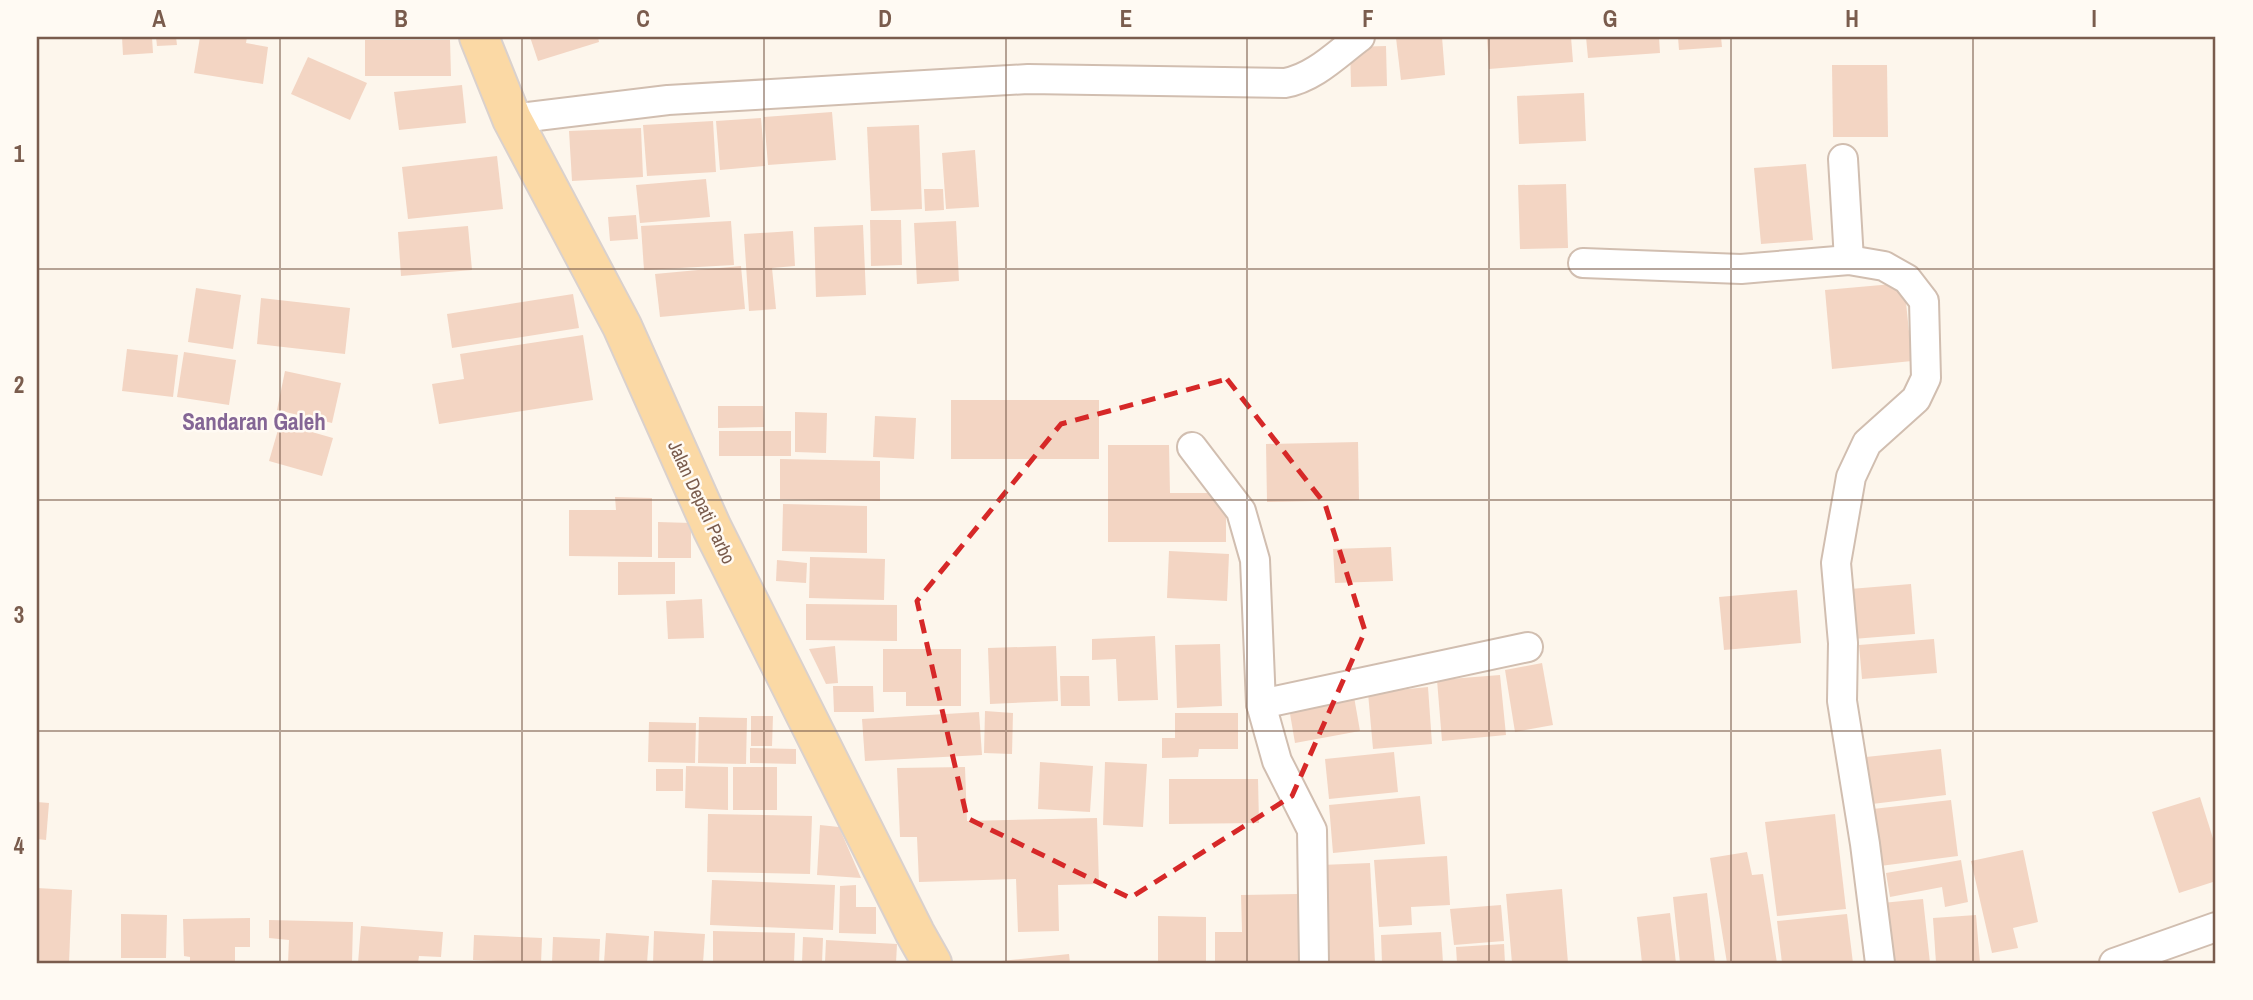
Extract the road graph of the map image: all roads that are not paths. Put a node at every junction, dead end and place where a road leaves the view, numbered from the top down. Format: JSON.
{"nodes":[{"id":1,"x":479,"y":37,"type":"edge"},
{"id":2,"x":1360,"y":37,"type":"edge"},
{"id":3,"x":512,"y":119,"type":"junction"},
{"id":4,"x":1843,"y":159,"type":"dead end"},
{"id":5,"x":1849,"y":260,"type":"junction"},
{"id":6,"x":1583,"y":263,"type":"dead end"},
{"id":7,"x":1192,"y":447,"type":"dead end"},
{"id":8,"x":1528,"y":647,"type":"dead end"},
{"id":9,"x":1262,"y":704,"type":"junction"},
{"id":10,"x":2216,"y":927,"type":"edge"},
{"id":11,"x":932,"y":963,"type":"edge"},
{"id":12,"x":1314,"y":963,"type":"edge"},
{"id":13,"x":1880,"y":963,"type":"edge"},
{"id":14,"x":2114,"y":963,"type":"edge"}],
"edges":[{"from":1,"to":3,"type":"main road","name":"Jalan Depati Parbo"},
{"from":2,"to":3,"type":"street"},
{"from":3,"to":11,"type":"main road","name":"Jalan Depati Parbo"},
{"from":4,"to":5,"type":"street"},
{"from":5,"to":6,"type":"street"},
{"from":5,"to":13,"type":"street"},
{"from":7,"to":9,"type":"street"},
{"from":8,"to":9,"type":"street"},
{"from":9,"to":12,"type":"street"},
{"from":10,"to":14,"type":"street"}]}
